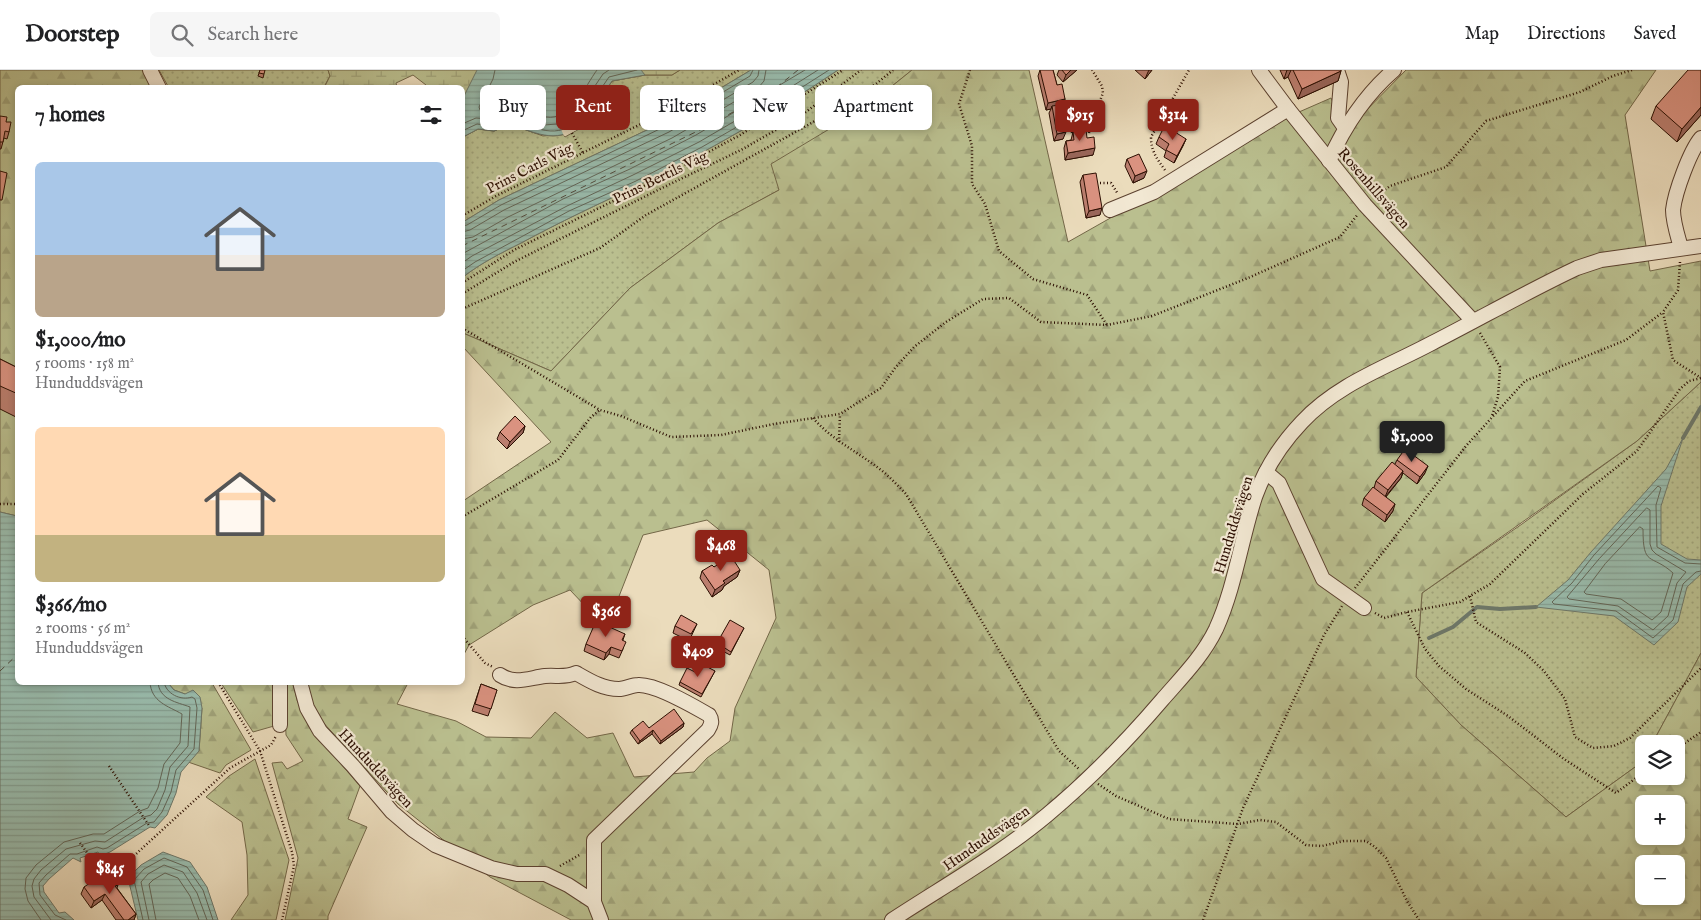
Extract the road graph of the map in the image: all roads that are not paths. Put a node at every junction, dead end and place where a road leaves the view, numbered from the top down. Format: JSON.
{"nodes":[{"id":1,"x":150,"y":70,"type":"edge"},
{"id":2,"x":1259,"y":70,"type":"edge"},
{"id":3,"x":1337,"y":70,"type":"edge"},
{"id":4,"x":1394,"y":70,"type":"edge"},
{"id":5,"x":158,"y":85,"type":"edge"},
{"id":6,"x":1288,"y":110,"type":"junction"},
{"id":7,"x":1345,"y":128,"type":"junction"},
{"id":8,"x":1701,"y":138,"type":"edge"},
{"id":9,"x":1329,"y":160,"type":"junction"},
{"id":10,"x":1117,"y":208,"type":"road end"},
{"id":11,"x":1701,"y":246,"type":"edge"},
{"id":12,"x":1681,"y":248,"type":"junction"},
{"id":13,"x":1473,"y":321,"type":"junction"},
{"id":14,"x":1266,"y":472,"type":"junction"},
{"id":15,"x":1364,"y":608,"type":"road end"},
{"id":16,"x":500,"y":675,"type":"road end"},
{"id":17,"x":280,"y":685,"type":"edge"},
{"id":18,"x":301,"y":685,"type":"edge"},
{"id":19,"x":280,"y":725,"type":"road end"},
{"id":20,"x":594,"y":902,"type":"junction"},
{"id":21,"x":600,"y":920,"type":"edge"},
{"id":22,"x":892,"y":920,"type":"edge"}],
"edges":[{"from":1,"to":5,"type":"street"},
{"from":2,"to":6,"type":"street","name":"Rosenhillsvägen"},
{"from":3,"to":7,"type":"street"},
{"from":4,"to":7,"type":"street"},
{"from":6,"to":9,"type":"street","name":"Rosenhillsvägen"},
{"from":6,"to":10,"type":"street"},
{"from":7,"to":9,"type":"street"},
{"from":8,"to":12,"type":"street"},
{"from":9,"to":13,"type":"street","name":"Rosenhillsvägen"},
{"from":11,"to":12,"type":"street","name":"Hunduddsvägen"},
{"from":12,"to":13,"type":"street","name":"Hunduddsvägen"},
{"from":13,"to":14,"type":"street","name":"Hunduddsvägen"},
{"from":14,"to":15,"type":"street"},
{"from":14,"to":22,"type":"street","name":"Hunduddsvägen"},
{"from":16,"to":20,"type":"street"},
{"from":17,"to":19,"type":"street"},
{"from":18,"to":20,"type":"street","name":"Hunduddsvägen"},
{"from":20,"to":21,"type":"street"}]}
